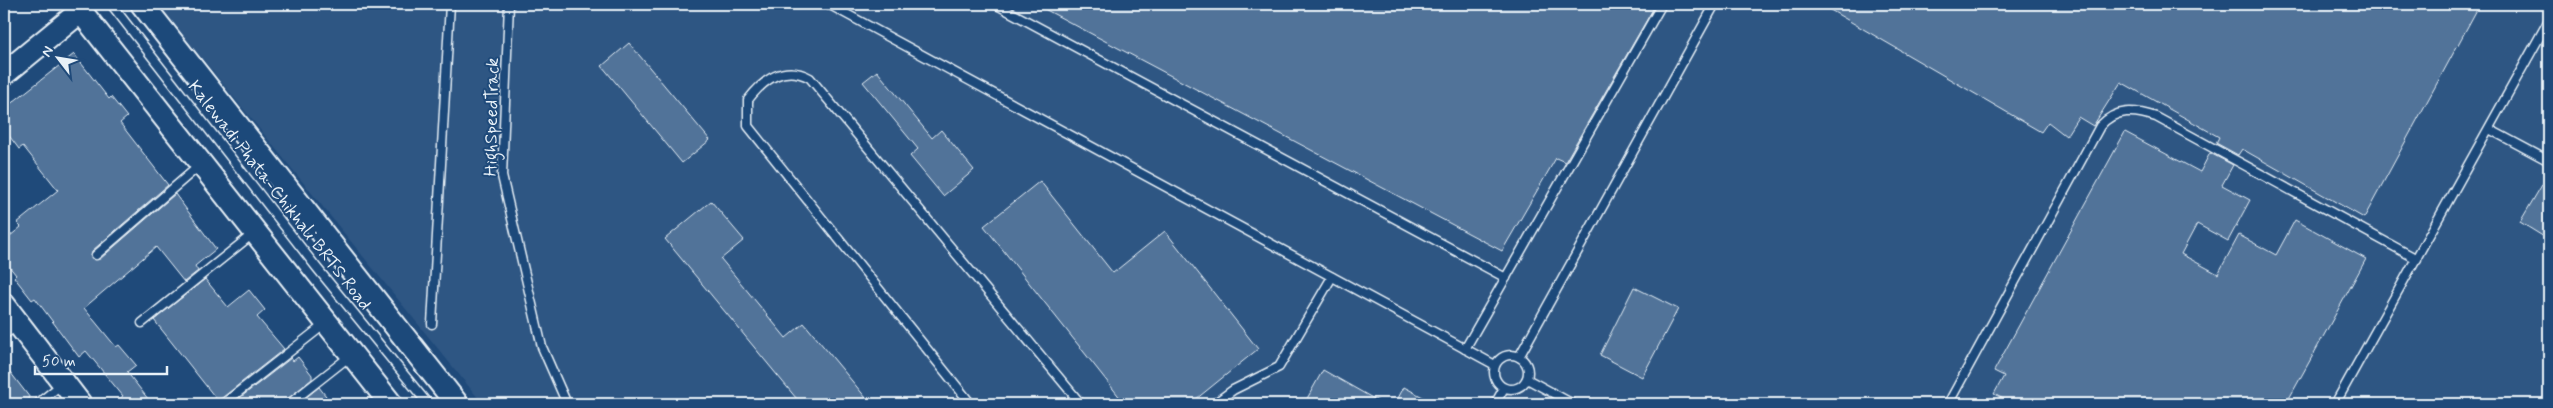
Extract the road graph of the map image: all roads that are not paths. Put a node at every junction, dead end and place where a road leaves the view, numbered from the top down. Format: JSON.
{"nodes":[{"id":1,"x":111,"y":4,"type":"edge"},
{"id":2,"x":142,"y":4,"type":"edge"},
{"id":3,"x":450,"y":4,"type":"edge"},
{"id":4,"x":509,"y":4,"type":"edge"},
{"id":5,"x":828,"y":4,"type":"edge"},
{"id":6,"x":995,"y":4,"type":"edge"},
{"id":7,"x":1662,"y":4,"type":"edge"},
{"id":8,"x":1715,"y":4,"type":"edge"},
{"id":9,"x":78,"y":7,"type":"edge"},
{"id":10,"x":2549,"y":20,"type":"edge"},
{"id":11,"x":4,"y":74,"type":"edge"},
{"id":12,"x":2489,"y":129,"type":"junction"},
{"id":13,"x":2549,"y":161,"type":"edge"},
{"id":14,"x":202,"y":164,"type":"junction"},
{"id":15,"x":255,"y":232,"type":"junction"},
{"id":16,"x":96,"y":255,"type":"dead end"},
{"id":17,"x":2417,"y":259,"type":"junction"},
{"id":18,"x":1332,"y":277,"type":"junction"},
{"id":19,"x":1506,"y":278,"type":"junction"},
{"id":20,"x":4,"y":304,"type":"edge"},
{"id":21,"x":142,"y":323,"type":"dead end"},
{"id":22,"x":327,"y":323,"type":"junction"},
{"id":23,"x":432,"y":324,"type":"dead end"},
{"id":24,"x":11,"y":330,"type":"edge"},
{"id":25,"x":1465,"y":349,"type":"junction"},
{"id":26,"x":352,"y":354,"type":"junction"},
{"id":27,"x":1519,"y":356,"type":"junction"},
{"id":28,"x":1495,"y":365,"type":"junction"},
{"id":29,"x":1527,"y":379,"type":"junction"},
{"id":30,"x":63,"y":383,"type":"junction"},
{"id":31,"x":1504,"y":388,"type":"junction"},
{"id":32,"x":37,"y":404,"type":"edge"},
{"id":33,"x":80,"y":404,"type":"edge"},
{"id":34,"x":223,"y":404,"type":"edge"},
{"id":35,"x":289,"y":404,"type":"edge"},
{"id":36,"x":391,"y":404,"type":"edge"},
{"id":37,"x":428,"y":404,"type":"edge"},
{"id":38,"x":457,"y":404,"type":"edge"},
{"id":39,"x":567,"y":404,"type":"edge"},
{"id":40,"x":971,"y":404,"type":"edge"},
{"id":41,"x":1081,"y":404,"type":"edge"},
{"id":42,"x":1214,"y":404,"type":"edge"},
{"id":43,"x":1495,"y":404,"type":"edge"},
{"id":44,"x":1573,"y":404,"type":"edge"},
{"id":45,"x":1948,"y":404,"type":"edge"},
{"id":46,"x":2335,"y":404,"type":"edge"}],
"edges":[{"from":1,"to":37,"type":"lane","name":"Kalewadi Phata-Chikhali BRTS Road"},
{"from":2,"to":38,"type":"main road"},
{"from":3,"to":23,"type":"lane"},
{"from":4,"to":39,"type":"lane","name":"HighSpeedTrack"},
{"from":5,"to":18,"type":"lane"},
{"from":6,"to":19,"type":"lane"},
{"from":7,"to":19,"type":"lane"},
{"from":8,"to":27,"type":"lane"},
{"from":9,"to":11,"type":"main road"},
{"from":9,"to":14,"type":"main road"},
{"from":10,"to":12,"type":"lane"},
{"from":12,"to":13,"type":"lane"},
{"from":12,"to":17,"type":"lane"},
{"from":14,"to":15,"type":"main road"},
{"from":14,"to":16,"type":"lane"},
{"from":15,"to":21,"type":"lane"},
{"from":15,"to":22,"type":"main road"},
{"from":17,"to":45,"type":"lane"},
{"from":17,"to":46,"type":"lane"},
{"from":18,"to":25,"type":"lane"},
{"from":18,"to":42,"type":"lane"},
{"from":19,"to":25,"type":"lane"},
{"from":20,"to":24,"type":"main road"},
{"from":22,"to":26,"type":"main road"},
{"from":22,"to":34,"type":"lane"},
{"from":24,"to":30,"type":"main road"},
{"from":25,"to":28,"type":"lane"},
{"from":26,"to":35,"type":"lane"},
{"from":26,"to":36,"type":"main road"},
{"from":27,"to":28,"type":"lane"},
{"from":27,"to":29,"type":"lane"},
{"from":28,"to":31,"type":"lane"},
{"from":29,"to":31,"type":"lane"},
{"from":29,"to":44,"type":"lane"},
{"from":30,"to":32,"type":"lane"},
{"from":30,"to":33,"type":"main road"},
{"from":31,"to":43,"type":"lane"},
{"from":40,"to":41,"type":"lane"}]}
